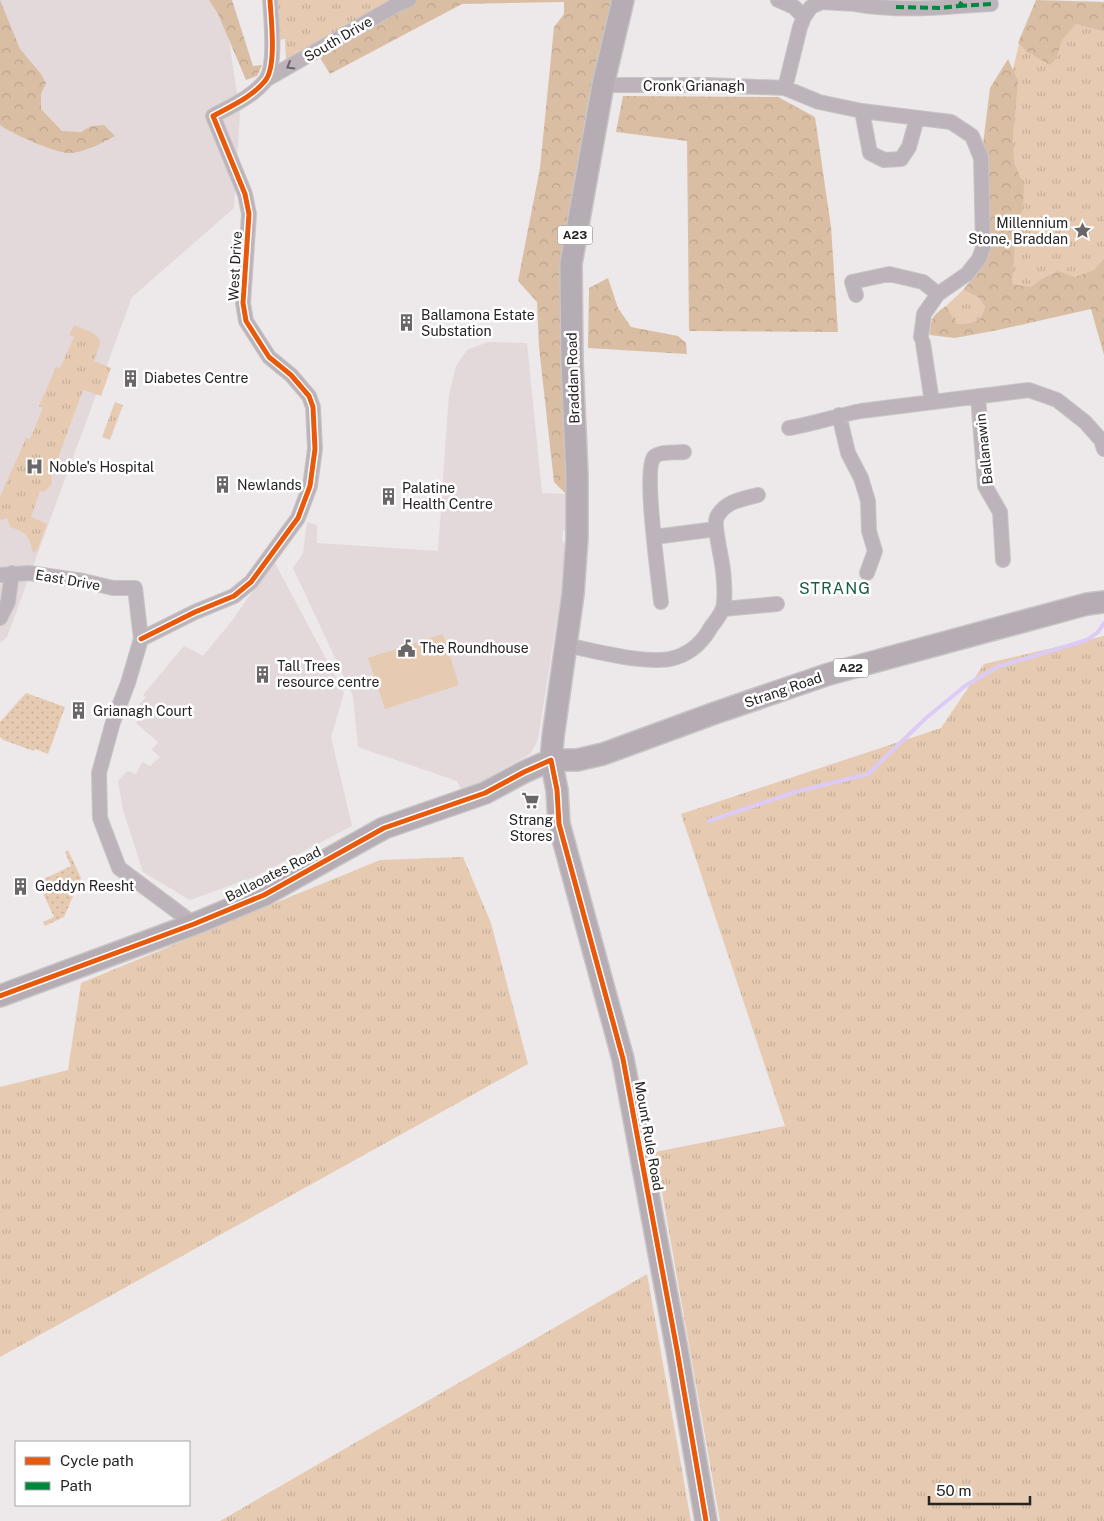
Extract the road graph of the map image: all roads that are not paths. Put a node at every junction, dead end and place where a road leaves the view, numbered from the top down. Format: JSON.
{"nodes":[{"id":1,"x":270,"y":0,"type":"edge"},
{"id":2,"x":409,"y":0,"type":"edge"},
{"id":3,"x":623,"y":0,"type":"edge"},
{"id":4,"x":778,"y":0,"type":"edge"},
{"id":5,"x":856,"y":2,"type":"edge"},
{"id":6,"x":961,"y":3,"type":"edge"},
{"id":7,"x":991,"y":4,"type":"dead end"},
{"id":8,"x":804,"y":17,"type":"junction"},
{"id":9,"x":267,"y":80,"type":"junction"},
{"id":10,"x":603,"y":85,"type":"junction"},
{"id":11,"x":786,"y":88,"type":"junction"},
{"id":12,"x":862,"y":111,"type":"junction"},
{"id":13,"x":917,"y":118,"type":"junction"},
{"id":14,"x":938,"y":294,"type":"junction"},
{"id":15,"x":856,"y":295,"type":"dead end"},
{"id":16,"x":978,"y":396,"type":"junction"},
{"id":17,"x":932,"y":402,"type":"junction"},
{"id":18,"x":839,"y":415,"type":"junction"},
{"id":19,"x":788,"y":428,"type":"dead end"},
{"id":20,"x":1104,"y":449,"type":"edge"},
{"id":21,"x":684,"y":452,"type":"dead end"},
{"id":22,"x":758,"y":495,"type":"dead end"},
{"id":23,"x":716,"y":530,"type":"junction"},
{"id":24,"x":654,"y":537,"type":"junction"},
{"id":25,"x":1004,"y":560,"type":"dead end"},
{"id":26,"x":867,"y":573,"type":"dead end"},
{"id":27,"x":6,"y":574,"type":"edge"},
{"id":28,"x":661,"y":602,"type":"dead end"},
{"id":29,"x":1104,"y":602,"type":"edge"},
{"id":30,"x":777,"y":604,"type":"dead end"},
{"id":31,"x":723,"y":608,"type":"junction"},
{"id":32,"x":0,"y":618,"type":"edge"},
{"id":33,"x":141,"y":639,"type":"junction"},
{"id":34,"x":565,"y":645,"type":"junction"},
{"id":35,"x":551,"y":760,"type":"junction"},
{"id":36,"x":194,"y":924,"type":"junction"},
{"id":37,"x":0,"y":996,"type":"edge"},
{"id":38,"x":706,"y":1521,"type":"edge"}],
"edges":[{"from":1,"to":9,"type":"street"},
{"from":2,"to":9,"type":"street","name":"South Drive","one_way":true},
{"from":3,"to":10,"type":"main road","name":"Braddan Road","number":"A23"},
{"from":4,"to":8,"type":"street"},
{"from":5,"to":6,"type":"street"},
{"from":5,"to":8,"type":"street"},
{"from":6,"to":7,"type":"street"},
{"from":8,"to":11,"type":"street"},
{"from":9,"to":33,"type":"street","name":"West Drive"},
{"from":10,"to":11,"type":"street","name":"Cronk Grianagh"},
{"from":10,"to":34,"type":"main road","name":"Braddan Road","number":"A23"},
{"from":11,"to":12,"type":"street","name":"Cronk Grianagh"},
{"from":12,"to":13,"type":"street","name":"Cronk Grianagh"},
{"from":12,"to":13,"type":"street"},
{"from":13,"to":14,"type":"street","name":"Cronk Grianagh"},
{"from":14,"to":15,"type":"street"},
{"from":14,"to":17,"type":"street","name":"Cronk Grianagh"},
{"from":16,"to":17,"type":"street","name":"Ballanawin"},
{"from":16,"to":20,"type":"street","name":"Ballanawin"},
{"from":16,"to":25,"type":"street","name":"Ballanawin"},
{"from":17,"to":18,"type":"street","name":"Ballanawin"},
{"from":18,"to":19,"type":"street","name":"Ballanawin"},
{"from":18,"to":26,"type":"street"},
{"from":21,"to":24,"type":"street"},
{"from":22,"to":23,"type":"street"},
{"from":23,"to":24,"type":"street"},
{"from":23,"to":31,"type":"street"},
{"from":24,"to":28,"type":"street"},
{"from":27,"to":32,"type":"street"},
{"from":27,"to":33,"type":"street","name":"East Drive"},
{"from":29,"to":35,"type":"main road","name":"Strang Road","number":"A22"},
{"from":30,"to":31,"type":"street"},
{"from":31,"to":34,"type":"street"},
{"from":33,"to":36,"type":"street"},
{"from":34,"to":35,"type":"main road","name":"Braddan Road","number":"A23"},
{"from":35,"to":36,"type":"main road","name":"Ballaoates Road","number":"A22"},
{"from":35,"to":38,"type":"main road","name":"Mount Rule Road","number":"A23"},
{"from":36,"to":37,"type":"main road","name":"Ballaoates Road","number":"A22"}]}
